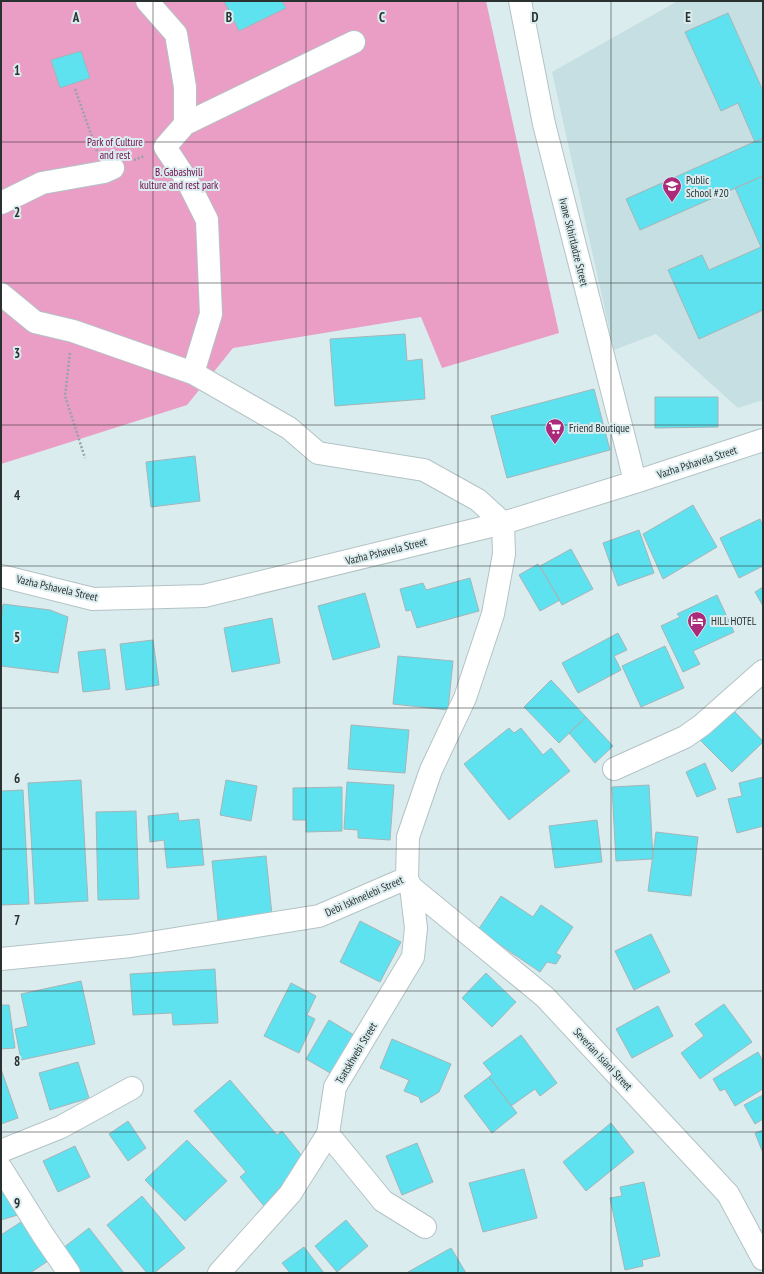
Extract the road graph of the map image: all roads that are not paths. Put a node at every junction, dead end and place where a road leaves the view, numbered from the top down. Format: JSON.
{"nodes":[{"id":1,"x":147,"y":1,"type":"edge"},
{"id":2,"x":520,"y":1,"type":"edge"},
{"id":3,"x":354,"y":42,"type":"dead end"},
{"id":4,"x":185,"y":124,"type":"junction"},
{"id":5,"x":109,"y":170,"type":"road end"},
{"id":6,"x":1,"y":203,"type":"edge"},
{"id":7,"x":1,"y":294,"type":"edge"},
{"id":8,"x":193,"y":373,"type":"junction"},
{"id":9,"x":763,"y":440,"type":"edge"},
{"id":10,"x":635,"y":482,"type":"junction"},
{"id":11,"x":503,"y":523,"type":"junction"},
{"id":12,"x":1,"y":576,"type":"edge"},
{"id":13,"x":763,"y":671,"type":"edge"},
{"id":14,"x":614,"y":769,"type":"dead end"},
{"id":15,"x":409,"y":882,"type":"junction"},
{"id":16,"x":1,"y":959,"type":"edge"},
{"id":17,"x":132,"y":1088,"type":"dead end"},
{"id":18,"x":328,"y":1134,"type":"junction"},
{"id":19,"x":1,"y":1152,"type":"edge"},
{"id":20,"x":1,"y":1168,"type":"edge"},
{"id":21,"x":425,"y":1227,"type":"dead end"},
{"id":22,"x":763,"y":1259,"type":"edge"},
{"id":23,"x":69,"y":1273,"type":"edge"},
{"id":24,"x":219,"y":1273,"type":"edge"}],
"edges":[{"from":1,"to":4,"type":"street"},
{"from":2,"to":10,"type":"street","name":"Ivane Skhirtladze Street"},
{"from":3,"to":4,"type":"street"},
{"from":4,"to":8,"type":"street"},
{"from":5,"to":6,"type":"street"},
{"from":7,"to":8,"type":"street"},
{"from":8,"to":11,"type":"street"},
{"from":9,"to":10,"type":"street","name":"Vazha Pshavela Street"},
{"from":10,"to":11,"type":"street","name":"Vazha Pshavela Street"},
{"from":11,"to":12,"type":"street","name":"Vazha Pshavela Street"},
{"from":11,"to":15,"type":"street","name":"Debi Iskhnelebi Street"},
{"from":13,"to":14,"type":"street"},
{"from":15,"to":16,"type":"street","name":"Debi Iskhnelebi Street"},
{"from":15,"to":18,"type":"street","name":"Tsatskhvebi Street"},
{"from":15,"to":22,"type":"street","name":"Severian Isiani Street"},
{"from":17,"to":19,"type":"street"},
{"from":18,"to":21,"type":"street"},
{"from":18,"to":24,"type":"street","name":"Tsatskhvebi Street"},
{"from":20,"to":23,"type":"street"}]}
